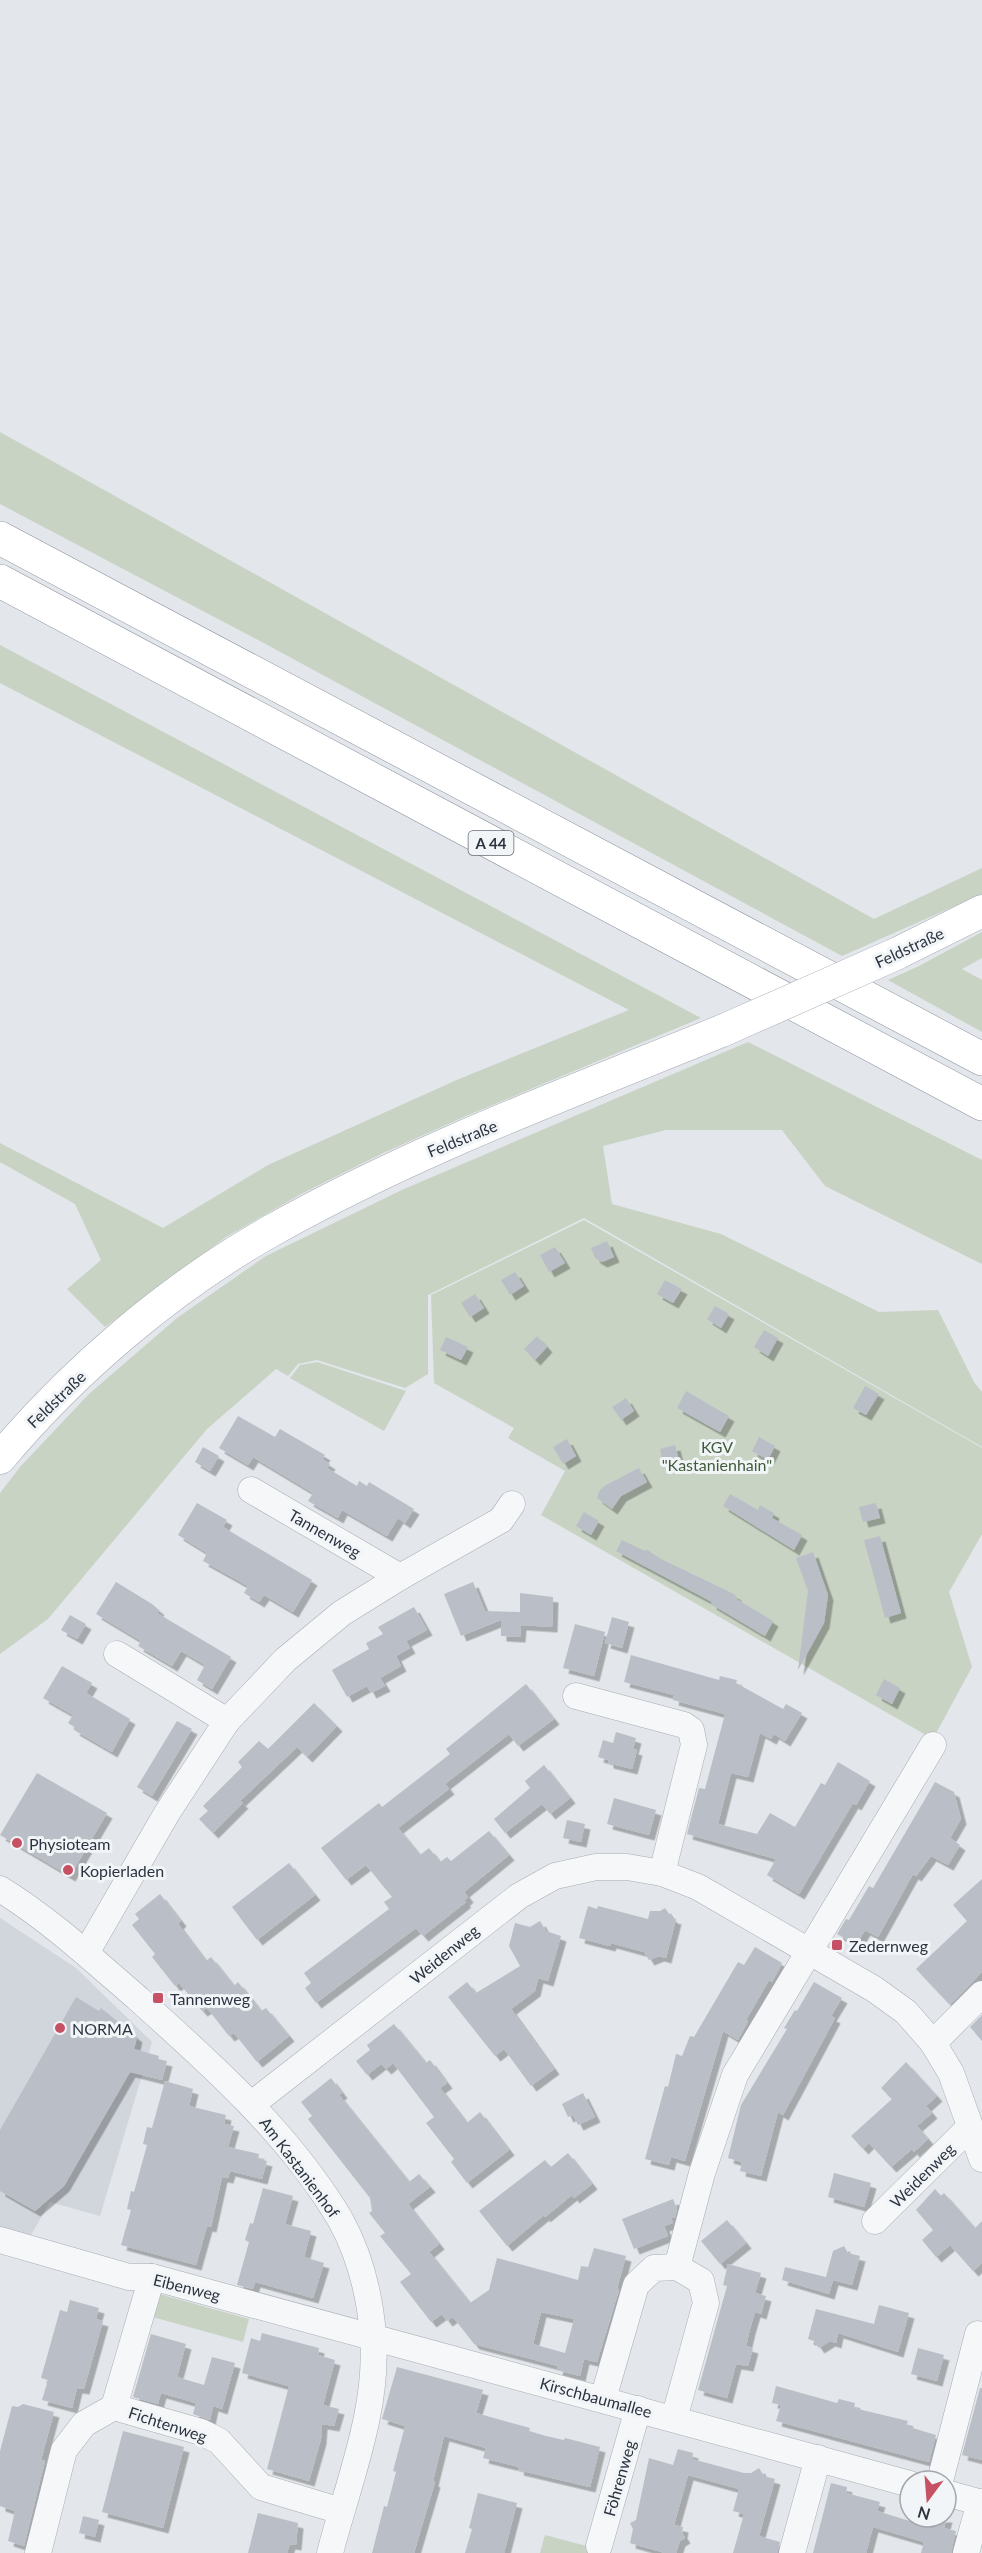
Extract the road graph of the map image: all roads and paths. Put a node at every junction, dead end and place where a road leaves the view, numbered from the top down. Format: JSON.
{"nodes":[{"id":1,"x":0,"y":538,"type":"edge"},
{"id":2,"x":0,"y":581,"type":"edge"},
{"id":3,"x":982,"y":911,"type":"edge"},
{"id":4,"x":982,"y":1059,"type":"edge"},
{"id":5,"x":982,"y":1104,"type":"edge"},
{"id":6,"x":0,"y":1458,"type":"edge"},
{"id":7,"x":251,"y":1490,"type":"dead end"},
{"id":8,"x":512,"y":1504,"type":"dead end"},
{"id":9,"x":400,"y":1576,"type":"junction"},
{"id":10,"x":117,"y":1654,"type":"dead end"},
{"id":11,"x":576,"y":1696,"type":"dead end"},
{"id":12,"x":227,"y":1721,"type":"junction"},
{"id":13,"x":933,"y":1745,"type":"dead end"},
{"id":14,"x":662,"y":1873,"type":"junction"},
{"id":15,"x":0,"y":1889,"type":"edge"},
{"id":16,"x":809,"y":1951,"type":"junction"},
{"id":17,"x":86,"y":1953,"type":"junction"},
{"id":18,"x":982,"y":1994,"type":"edge"},
{"id":19,"x":933,"y":2043,"type":"junction"},
{"id":20,"x":252,"y":2104,"type":"junction"},
{"id":21,"x":969,"y":2128,"type":"junction"},
{"id":22,"x":982,"y":2158,"type":"edge"},
{"id":23,"x":876,"y":2221,"type":"dead end"},
{"id":24,"x":0,"y":2240,"type":"edge"},
{"id":25,"x":677,"y":2267,"type":"junction"},
{"id":26,"x":152,"y":2277,"type":"junction"},
{"id":27,"x":978,"y":2334,"type":"dead end"},
{"id":28,"x":374,"y":2338,"type":"junction"},
{"id":29,"x":603,"y":2399,"type":"junction"},
{"id":30,"x":114,"y":2407,"type":"junction"},
{"id":31,"x":638,"y":2409,"type":"junction"},
{"id":32,"x":674,"y":2419,"type":"junction"},
{"id":33,"x":818,"y":2458,"type":"junction"},
{"id":34,"x":943,"y":2469,"type":"edge"},
{"id":35,"x":898,"y":2481,"type":"edge"},
{"id":36,"x":958,"y":2496,"type":"edge"},
{"id":37,"x":981,"y":2503,"type":"edge"},
{"id":38,"x":341,"y":2511,"type":"junction"},
{"id":39,"x":599,"y":2546,"type":"dead end"},
{"id":40,"x":38,"y":2553,"type":"edge"},
{"id":41,"x":330,"y":2553,"type":"edge"},
{"id":42,"x":792,"y":2553,"type":"edge"},
{"id":43,"x":966,"y":2553,"type":"edge"}],
"edges":[{"from":1,"to":4,"type":"highway","number":"A 44"},
{"from":2,"to":5,"type":"highway","number":"A 44"},
{"from":3,"to":6,"type":"main road","name":"Feldstraße","bridge":true},
{"from":7,"to":9,"type":"street","name":"Tannenweg"},
{"from":8,"to":9,"type":"street"},
{"from":9,"to":12,"type":"street"},
{"from":10,"to":12,"type":"street"},
{"from":11,"to":14,"type":"street"},
{"from":12,"to":17,"type":"street"},
{"from":13,"to":16,"type":"street"},
{"from":14,"to":16,"type":"street","name":"Weidenweg"},
{"from":14,"to":20,"type":"street","name":"Weidenweg"},
{"from":15,"to":17,"type":"street","name":"Am Kastanienhof"},
{"from":16,"to":19,"type":"street","name":"Weidenweg"},
{"from":16,"to":25,"type":"street"},
{"from":17,"to":20,"type":"street","name":"Am Kastanienhof"},
{"from":18,"to":19,"type":"street"},
{"from":19,"to":21,"type":"street","name":"Weidenweg"},
{"from":20,"to":28,"type":"street","name":"Am Kastanienhof"},
{"from":21,"to":22,"type":"street","name":"Weidenweg"},
{"from":21,"to":23,"type":"street","name":"Weidenweg"},
{"from":24,"to":26,"type":"street","name":"Eibenweg"},
{"from":25,"to":29,"type":"street"},
{"from":25,"to":32,"type":"street"},
{"from":26,"to":28,"type":"street","name":"Eibenweg"},
{"from":26,"to":30,"type":"street","name":"Fichtenweg"},
{"from":27,"to":34,"type":"street"},
{"from":28,"to":29,"type":"street","name":"Kirschbaumallee"},
{"from":28,"to":38,"type":"street","name":"Am Kastanienhof"},
{"from":29,"to":31,"type":"street","name":"Kirschbaumallee"},
{"from":30,"to":38,"type":"street","name":"Fichtenweg"},
{"from":30,"to":40,"type":"street","name":"Fichtenweg"},
{"from":31,"to":32,"type":"street","name":"Kirschbaumallee"},
{"from":31,"to":39,"type":"street","name":"Föhrenweg"},
{"from":32,"to":33,"type":"street","name":"Kirschbaumallee"},
{"from":33,"to":35,"type":"street","name":"Kirschbaumallee"},
{"from":33,"to":42,"type":"street"},
{"from":36,"to":37,"type":"street"},
{"from":37,"to":43,"type":"street"},
{"from":38,"to":41,"type":"street","name":"Am Kastanienhof"}]}
